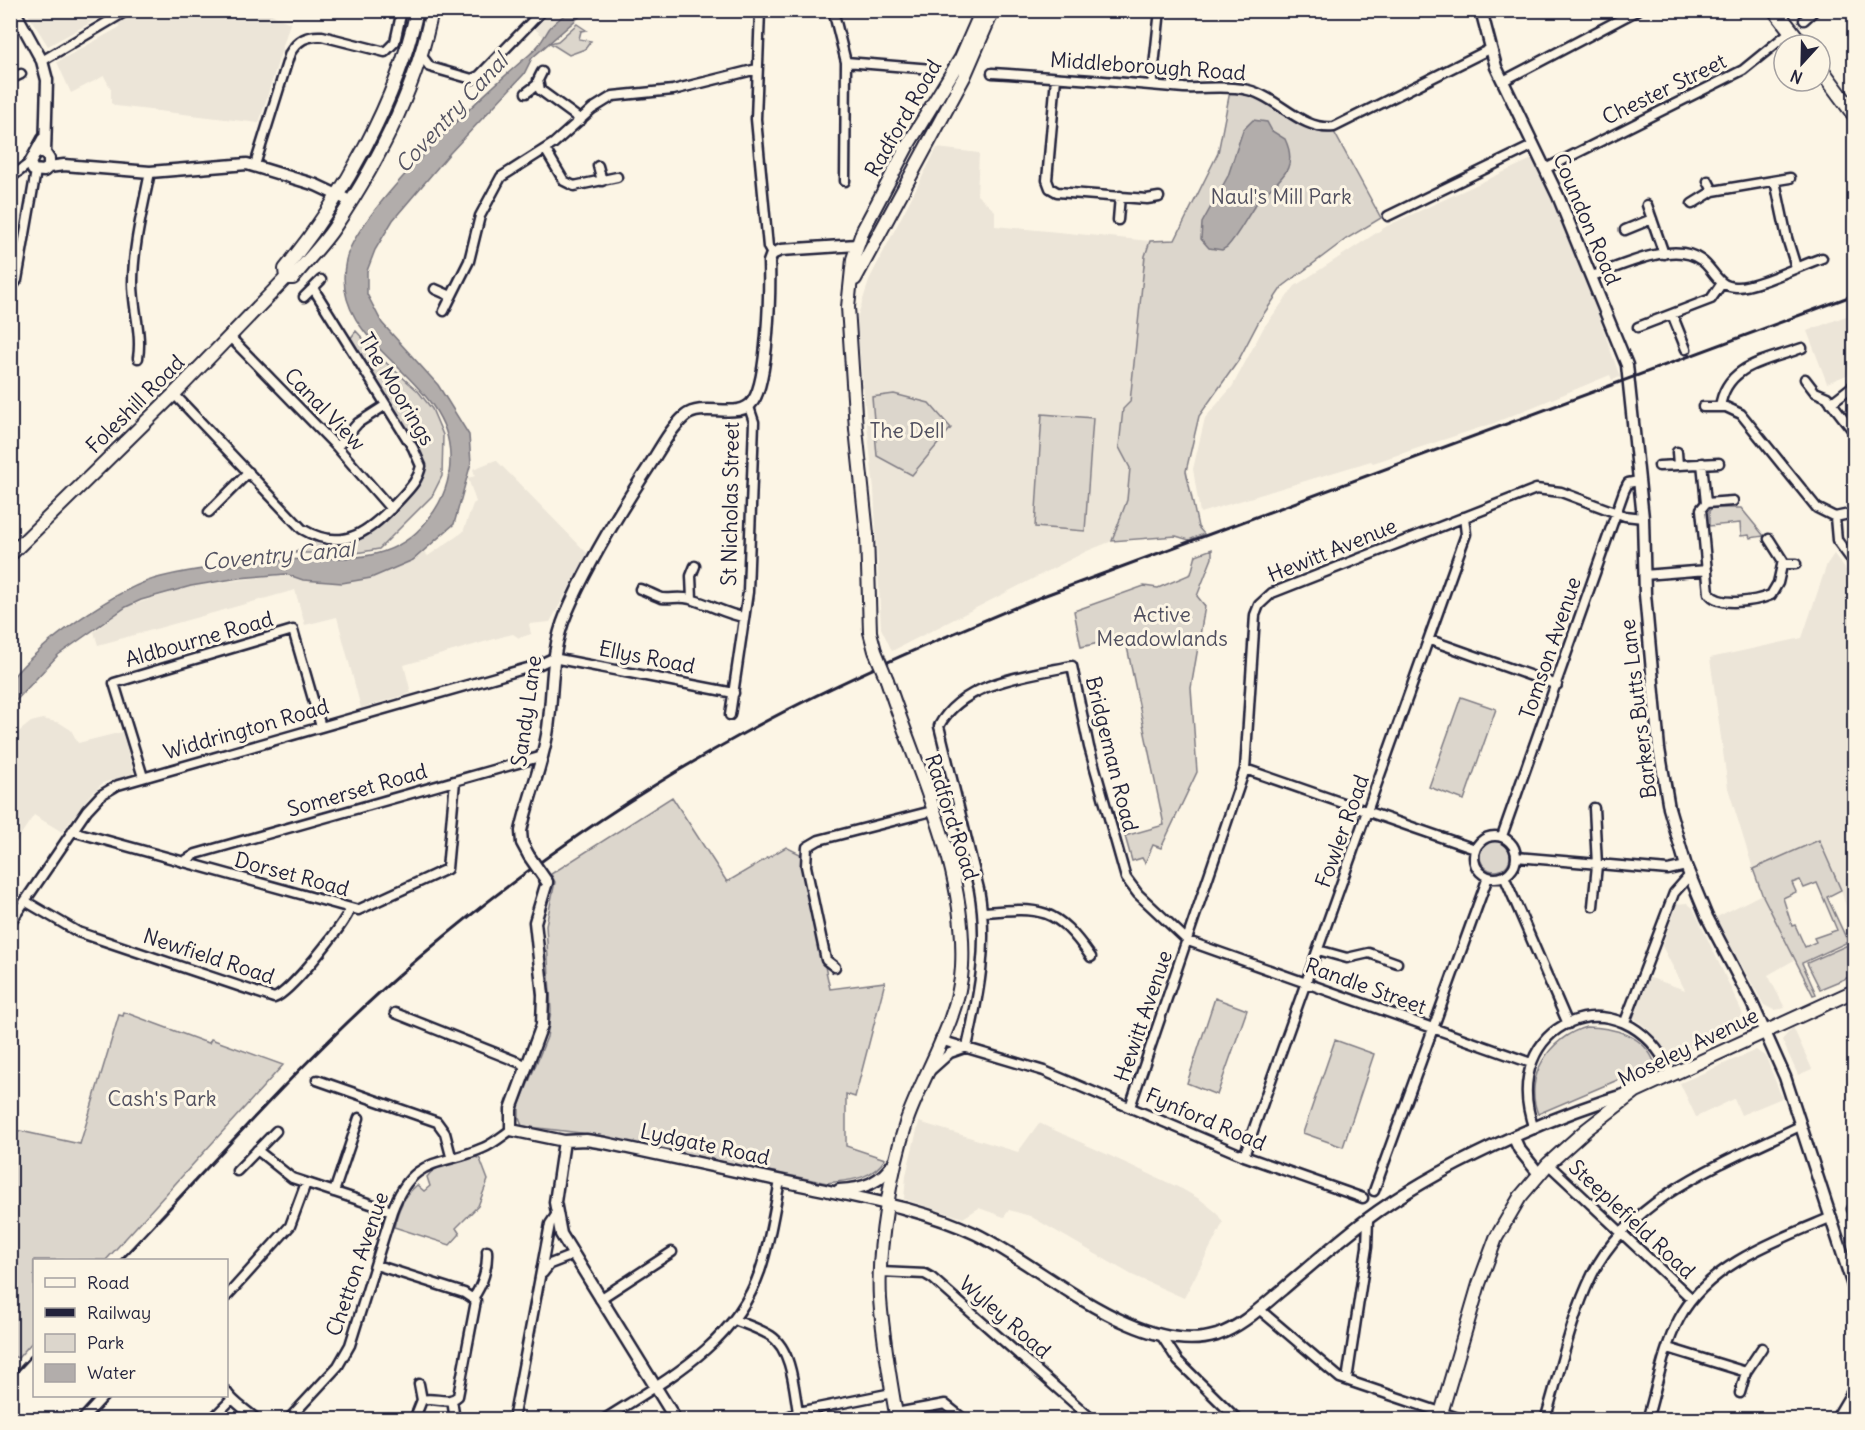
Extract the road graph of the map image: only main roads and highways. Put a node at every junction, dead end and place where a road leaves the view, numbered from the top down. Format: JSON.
{"nodes":[{"id":1,"x":417,"y":10,"type":"edge"},
{"id":2,"x":432,"y":10,"type":"edge"},
{"id":3,"x":982,"y":10,"type":"edge"},
{"id":4,"x":993,"y":10,"type":"edge"},
{"id":5,"x":1775,"y":10,"type":"edge"},
{"id":6,"x":1793,"y":33,"type":"edge"},
{"id":7,"x":1832,"y":83,"type":"edge"},
{"id":8,"x":1853,"y":110,"type":"edge"},
{"id":9,"x":911,"y":174,"type":"junction"},
{"id":10,"x":857,"y":245,"type":"junction"},
{"id":11,"x":286,"y":278,"type":"junction"},
{"id":12,"x":850,"y":292,"type":"junction"},
{"id":13,"x":10,"y":555,"type":"edge"},
{"id":14,"x":1854,"y":991,"type":"edge"},
{"id":15,"x":897,"y":1416,"type":"edge"},
{"id":16,"x":1440,"y":1416,"type":"edge"}],
"edges":[{"from":1,"to":11,"type":"main road","name":"Foleshill Road"},
{"from":2,"to":11,"type":"main road","name":"Foleshill Road"},
{"from":3,"to":10,"type":"main road","name":"Radford Road"},
{"from":4,"to":9,"type":"main road","name":"Radford Road"},
{"from":5,"to":6,"type":"highway"},
{"from":7,"to":8,"type":"highway"},
{"from":9,"to":10,"type":"main road","name":"Radford Road"},
{"from":9,"to":12,"type":"main road","name":"Radford Road"},
{"from":10,"to":12,"type":"main road","name":"Radford Road"},
{"from":11,"to":13,"type":"main road","name":"Foleshill Road"},
{"from":12,"to":15,"type":"main road","name":"Radford Road","bridge":true},
{"from":14,"to":16,"type":"main road","name":"Moseley Avenue"}]}
